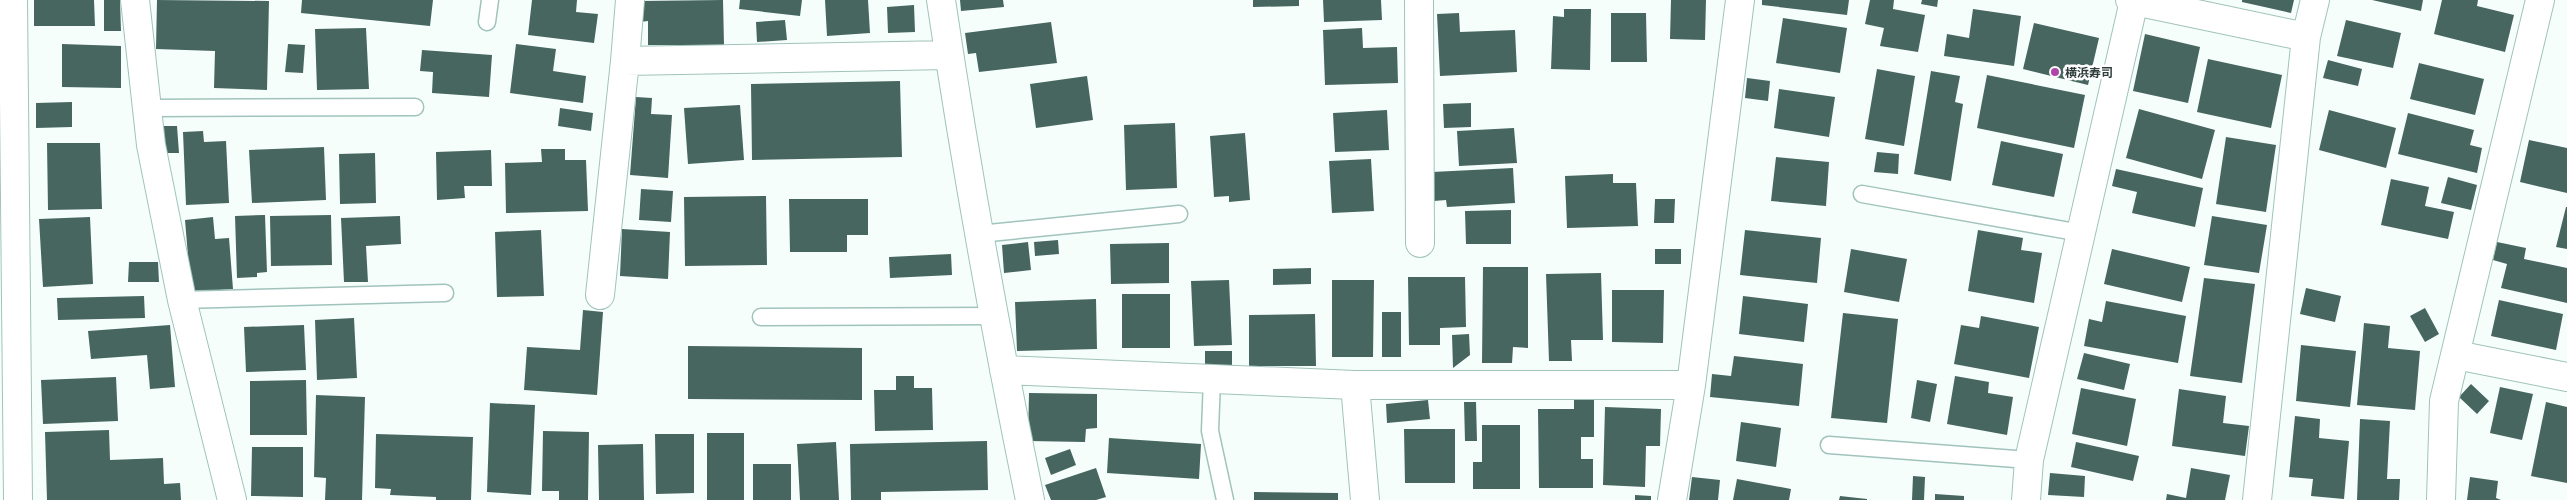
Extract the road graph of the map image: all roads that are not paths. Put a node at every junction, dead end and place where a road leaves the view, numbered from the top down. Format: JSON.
{"nodes":[{"id":1,"x":13,"y":0,"type":"edge"},
{"id":2,"x":135,"y":0,"type":"edge"},
{"id":3,"x":490,"y":0,"type":"edge"},
{"id":4,"x":630,"y":0,"type":"edge"},
{"id":5,"x":941,"y":0,"type":"edge"},
{"id":6,"x":1419,"y":0,"type":"edge"},
{"id":7,"x":1740,"y":0,"type":"edge"},
{"id":8,"x":2132,"y":0,"type":"edge"},
{"id":9,"x":2315,"y":0,"type":"edge"},
{"id":10,"x":2540,"y":0,"type":"edge"},
{"id":11,"x":487,"y":22,"type":"dead end"},
{"id":12,"x":2306,"y":37,"type":"junction"},
{"id":13,"x":949,"y":55,"type":"junction"},
{"id":14,"x":625,"y":61,"type":"junction"},
{"id":15,"x":415,"y":107,"type":"dead end"},
{"id":16,"x":147,"y":108,"type":"junction"},
{"id":17,"x":1862,"y":194,"type":"dead end"},
{"id":18,"x":1179,"y":214,"type":"dead end"},
{"id":19,"x":2082,"y":233,"type":"junction"},
{"id":20,"x":979,"y":234,"type":"junction"},
{"id":21,"x":1420,"y":243,"type":"dead end"},
{"id":22,"x":445,"y":293,"type":"dead end"},
{"id":23,"x":600,"y":295,"type":"dead end"},
{"id":24,"x":182,"y":300,"type":"junction"},
{"id":25,"x":994,"y":316,"type":"junction"},
{"id":26,"x":760,"y":317,"type":"dead end"},
{"id":27,"x":2456,"y":355,"type":"junction"},
{"id":28,"x":1004,"y":370,"type":"junction"},
{"id":29,"x":2567,"y":377,"type":"edge"},
{"id":30,"x":1212,"y":379,"type":"junction"},
{"id":31,"x":1355,"y":385,"type":"junction"},
{"id":32,"x":1691,"y":385,"type":"junction"},
{"id":33,"x":1829,"y":444,"type":"dead end"},
{"id":34,"x":2028,"y":460,"type":"junction"},
{"id":35,"x":18,"y":500,"type":"edge"},
{"id":36,"x":232,"y":500,"type":"edge"},
{"id":37,"x":1030,"y":500,"type":"edge"},
{"id":38,"x":1225,"y":500,"type":"edge"},
{"id":39,"x":1364,"y":500,"type":"edge"},
{"id":40,"x":1672,"y":500,"type":"edge"},
{"id":41,"x":2026,"y":500,"type":"edge"},
{"id":42,"x":2257,"y":500,"type":"edge"},
{"id":43,"x":2441,"y":500,"type":"edge"}],
"edges":[{"from":1,"to":35,"type":"street"},
{"from":2,"to":16,"type":"street"},
{"from":3,"to":11,"type":"lane"},
{"from":4,"to":14,"type":"street"},
{"from":5,"to":13,"type":"street"},
{"from":6,"to":21,"type":"street"},
{"from":7,"to":32,"type":"street"},
{"from":8,"to":12,"type":"street"},
{"from":8,"to":19,"type":"street"},
{"from":9,"to":12,"type":"street"},
{"from":10,"to":27,"type":"street"},
{"from":12,"to":42,"type":"street"},
{"from":13,"to":14,"type":"street"},
{"from":13,"to":20,"type":"street"},
{"from":14,"to":23,"type":"street"},
{"from":15,"to":16,"type":"lane"},
{"from":16,"to":24,"type":"street"},
{"from":17,"to":19,"type":"lane"},
{"from":18,"to":20,"type":"lane"},
{"from":19,"to":34,"type":"street"},
{"from":20,"to":25,"type":"street"},
{"from":22,"to":24,"type":"lane"},
{"from":24,"to":36,"type":"street"},
{"from":25,"to":26,"type":"lane"},
{"from":25,"to":28,"type":"street"},
{"from":27,"to":29,"type":"street"},
{"from":27,"to":43,"type":"street"},
{"from":28,"to":30,"type":"street"},
{"from":28,"to":37,"type":"street"},
{"from":30,"to":31,"type":"street"},
{"from":30,"to":38,"type":"lane"},
{"from":31,"to":32,"type":"street"},
{"from":31,"to":39,"type":"street"},
{"from":32,"to":40,"type":"street"},
{"from":33,"to":34,"type":"lane"},
{"from":34,"to":41,"type":"street"}]}
